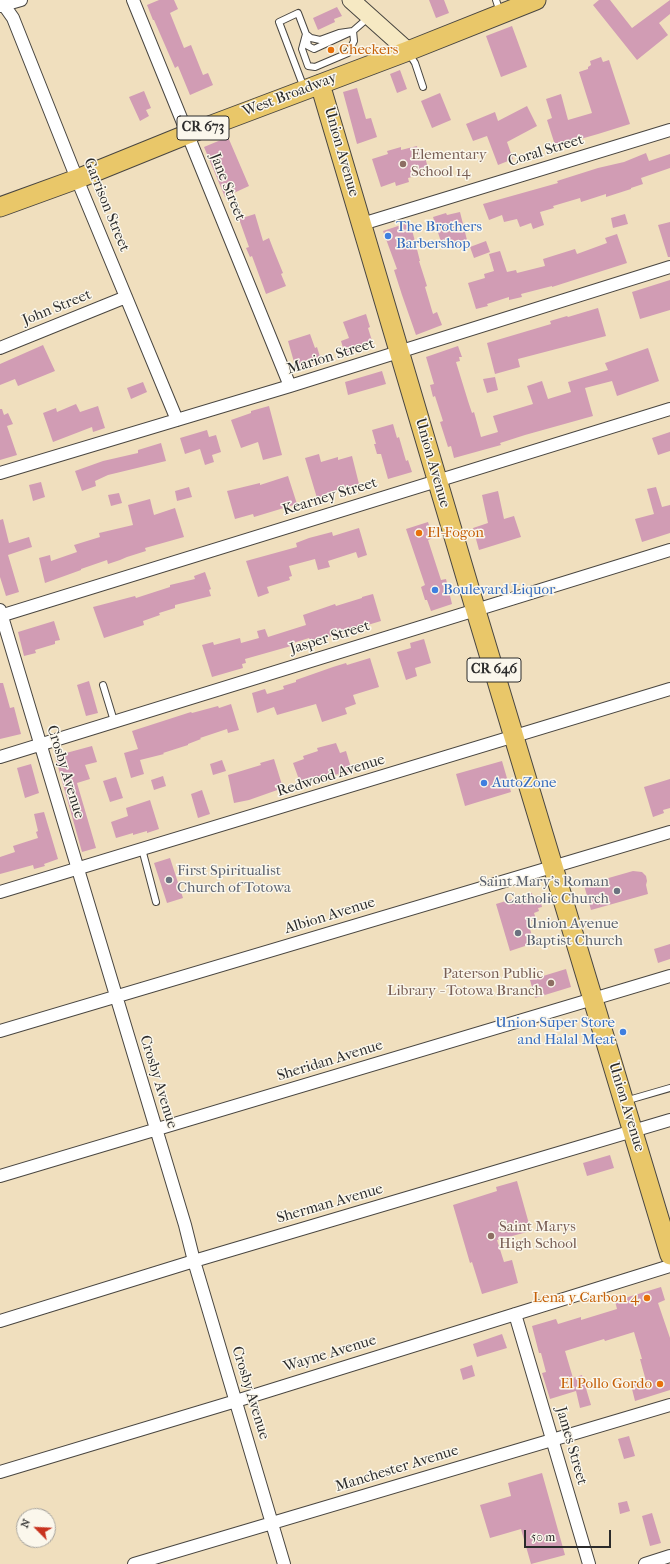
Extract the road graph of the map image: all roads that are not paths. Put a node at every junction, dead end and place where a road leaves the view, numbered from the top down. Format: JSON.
{"nodes":[{"id":1,"x":21,"y":0,"type":"edge"},
{"id":2,"x":133,"y":0,"type":"edge"},
{"id":3,"x":351,"y":0,"type":"edge"},
{"id":4,"x":527,"y":2,"type":"edge"},
{"id":5,"x":1,"y":6,"type":"edge"},
{"id":6,"x":498,"y":7,"type":"edge"},
{"id":7,"x":370,"y":17,"type":"junction"},
{"id":8,"x":353,"y":31,"type":"junction"},
{"id":9,"x":306,"y":34,"type":"junction"},
{"id":10,"x":408,"y":51,"type":"junction"},
{"id":11,"x":313,"y":87,"type":"junction"},
{"id":12,"x":423,"y":87,"type":"dead end"},
{"id":13,"x":670,"y":130,"type":"edge"},
{"id":14,"x":188,"y":134,"type":"junction"},
{"id":15,"x":77,"y":179,"type":"junction"},
{"id":16,"x":0,"y":207,"type":"edge"},
{"id":17,"x":362,"y":224,"type":"junction"},
{"id":18,"x":670,"y":267,"type":"edge"},
{"id":19,"x":126,"y":297,"type":"junction"},
{"id":20,"x":0,"y":348,"type":"edge"},
{"id":21,"x":400,"y":352,"type":"junction"},
{"id":22,"x":290,"y":386,"type":"junction"},
{"id":23,"x":670,"y":409,"type":"edge"},
{"id":24,"x":178,"y":420,"type":"junction"},
{"id":25,"x":0,"y":473,"type":"edge"},
{"id":26,"x":438,"y":480,"type":"junction"},
{"id":27,"x":670,"y":550,"type":"edge"},
{"id":28,"x":476,"y":611,"type":"junction"},
{"id":29,"x":1,"y":614,"type":"edge"},
{"id":30,"x":103,"y":686,"type":"dead end"},
{"id":31,"x":670,"y":689,"type":"edge"},
{"id":32,"x":114,"y":721,"type":"junction"},
{"id":33,"x":514,"y":737,"type":"junction"},
{"id":34,"x":40,"y":744,"type":"junction"},
{"id":35,"x":0,"y":757,"type":"edge"},
{"id":36,"x":670,"y":832,"type":"edge"},
{"id":37,"x":142,"y":849,"type":"junction"},
{"id":38,"x":553,"y":866,"type":"junction"},
{"id":39,"x":78,"y":869,"type":"junction"},
{"id":40,"x":0,"y":892,"type":"edge"},
{"id":41,"x":156,"y":902,"type":"dead end"},
{"id":42,"x":670,"y":976,"type":"edge"},
{"id":43,"x":116,"y":997,"type":"junction"},
{"id":44,"x":593,"y":999,"type":"junction"},
{"id":45,"x":0,"y":1031,"type":"edge"},
{"id":46,"x":670,"y":1088,"type":"edge"},
{"id":47,"x":632,"y":1099,"type":"junction"},
{"id":48,"x":670,"y":1120,"type":"edge"},
{"id":49,"x":156,"y":1130,"type":"junction"},
{"id":50,"x":633,"y":1131,"type":"junction"},
{"id":51,"x":0,"y":1176,"type":"edge"},
{"id":52,"x":670,"y":1255,"type":"edge"},
{"id":53,"x":194,"y":1261,"type":"junction"},
{"id":54,"x":670,"y":1266,"type":"edge"},
{"id":55,"x":515,"y":1314,"type":"junction"},
{"id":56,"x":0,"y":1321,"type":"edge"},
{"id":57,"x":236,"y":1401,"type":"junction"},
{"id":58,"x":670,"y":1405,"type":"edge"},
{"id":59,"x":552,"y":1439,"type":"junction"},
{"id":60,"x":0,"y":1472,"type":"edge"},
{"id":61,"x":272,"y":1524,"type":"junction"},
{"id":62,"x":670,"y":1556,"type":"edge"},
{"id":63,"x":134,"y":1564,"type":"edge"},
{"id":64,"x":284,"y":1564,"type":"edge"},
{"id":65,"x":589,"y":1564,"type":"edge"},
{"id":66,"x":645,"y":1564,"type":"edge"}],
"edges":[{"from":1,"to":5,"type":"street"},
{"from":2,"to":14,"type":"street","name":"Jane Street"},
{"from":3,"to":7,"type":"main road"},
{"from":4,"to":6,"type":"main road","name":"West Broadway","number":"CR 673"},
{"from":5,"to":15,"type":"street","name":"Garrison Street"},
{"from":6,"to":10,"type":"main road","name":"West Broadway","number":"CR 673"},
{"from":7,"to":8,"type":"lane"},
{"from":7,"to":10,"type":"main road"},
{"from":8,"to":9,"type":"lane"},
{"from":8,"to":9,"type":"lane"},
{"from":8,"to":9,"type":"lane"},
{"from":9,"to":11,"type":"lane"},
{"from":10,"to":11,"type":"main road","name":"West Broadway","number":"CR 673"},
{"from":10,"to":12,"type":"lane"},
{"from":11,"to":14,"type":"main road","name":"West Broadway","number":"CR 673"},
{"from":11,"to":17,"type":"main road","name":"Union Avenue","number":"CR 646"},
{"from":13,"to":17,"type":"street","name":"Coral Street"},
{"from":14,"to":15,"type":"main road","name":"West Broadway","number":"CR 673"},
{"from":14,"to":22,"type":"street","name":"Jane Street"},
{"from":15,"to":16,"type":"main road","name":"West Broadway","number":"CR 673"},
{"from":15,"to":19,"type":"street","name":"Garrison Street"},
{"from":17,"to":21,"type":"main road","name":"Union Avenue","number":"CR 646"},
{"from":18,"to":21,"type":"street","name":"Marion Street"},
{"from":19,"to":20,"type":"street","name":"John Street"},
{"from":19,"to":24,"type":"street","name":"Garrison Street"},
{"from":21,"to":22,"type":"street","name":"Marion Street"},
{"from":21,"to":26,"type":"main road","name":"Union Avenue","number":"CR 646"},
{"from":22,"to":24,"type":"street","name":"Marion Street"},
{"from":23,"to":26,"type":"street","name":"Kearney Street"},
{"from":24,"to":25,"type":"street","name":"Marion Street"},
{"from":26,"to":28,"type":"main road","name":"Union Avenue","number":"CR 646"},
{"from":26,"to":29,"type":"street","name":"Kearney Street"},
{"from":27,"to":28,"type":"street","name":"Jasper Street"},
{"from":28,"to":32,"type":"street","name":"Jasper Street"},
{"from":28,"to":33,"type":"main road","name":"Union Avenue","number":"CR 646"},
{"from":29,"to":34,"type":"street","name":"Crosby Avenue"},
{"from":30,"to":32,"type":"lane"},
{"from":31,"to":33,"type":"street","name":"Redwood Avenue"},
{"from":32,"to":34,"type":"street","name":"Jasper Street"},
{"from":33,"to":37,"type":"street","name":"Redwood Avenue"},
{"from":33,"to":38,"type":"main road","name":"Union Avenue","number":"CR 646"},
{"from":34,"to":35,"type":"street","name":"Jasper Street"},
{"from":34,"to":39,"type":"street","name":"Crosby Avenue"},
{"from":36,"to":38,"type":"street","name":"Albion Avenue"},
{"from":37,"to":39,"type":"street","name":"Redwood Avenue"},
{"from":37,"to":41,"type":"lane"},
{"from":38,"to":43,"type":"street","name":"Albion Avenue"},
{"from":38,"to":44,"type":"main road","name":"Union Avenue","number":"CR 646"},
{"from":39,"to":40,"type":"street","name":"Redwood Avenue"},
{"from":39,"to":43,"type":"street","name":"Crosby Avenue"},
{"from":42,"to":44,"type":"street","name":"Sheridan Avenue"},
{"from":43,"to":45,"type":"street","name":"Albion Avenue"},
{"from":43,"to":49,"type":"street","name":"Crosby Avenue"},
{"from":44,"to":47,"type":"main road","name":"Union Avenue","number":"CR 646"},
{"from":44,"to":49,"type":"street","name":"Sheridan Avenue"},
{"from":46,"to":47,"type":"lane"},
{"from":47,"to":50,"type":"main road","name":"Union Avenue","number":"CR 646"},
{"from":48,"to":50,"type":"street","name":"Sherman Avenue"},
{"from":49,"to":51,"type":"street","name":"Sheridan Avenue"},
{"from":49,"to":53,"type":"street","name":"Crosby Avenue"},
{"from":50,"to":52,"type":"main road","name":"Union Avenue","number":"CR 646"},
{"from":50,"to":53,"type":"street","name":"Sherman Avenue"},
{"from":53,"to":56,"type":"street","name":"Sherman Avenue"},
{"from":53,"to":57,"type":"street","name":"Crosby Avenue"},
{"from":54,"to":55,"type":"street","name":"Wayne Avenue"},
{"from":55,"to":57,"type":"street","name":"Wayne Avenue"},
{"from":55,"to":59,"type":"street","name":"James Street"},
{"from":57,"to":60,"type":"street","name":"Wayne Avenue"},
{"from":57,"to":61,"type":"street","name":"Crosby Avenue"},
{"from":58,"to":59,"type":"street","name":"Manchester Avenue"},
{"from":59,"to":61,"type":"street","name":"Manchester Avenue"},
{"from":59,"to":65,"type":"street","name":"James Street"},
{"from":61,"to":63,"type":"street","name":"Manchester Avenue"},
{"from":61,"to":64,"type":"street","name":"Crosby Avenue"},
{"from":62,"to":66,"type":"street"}]}
